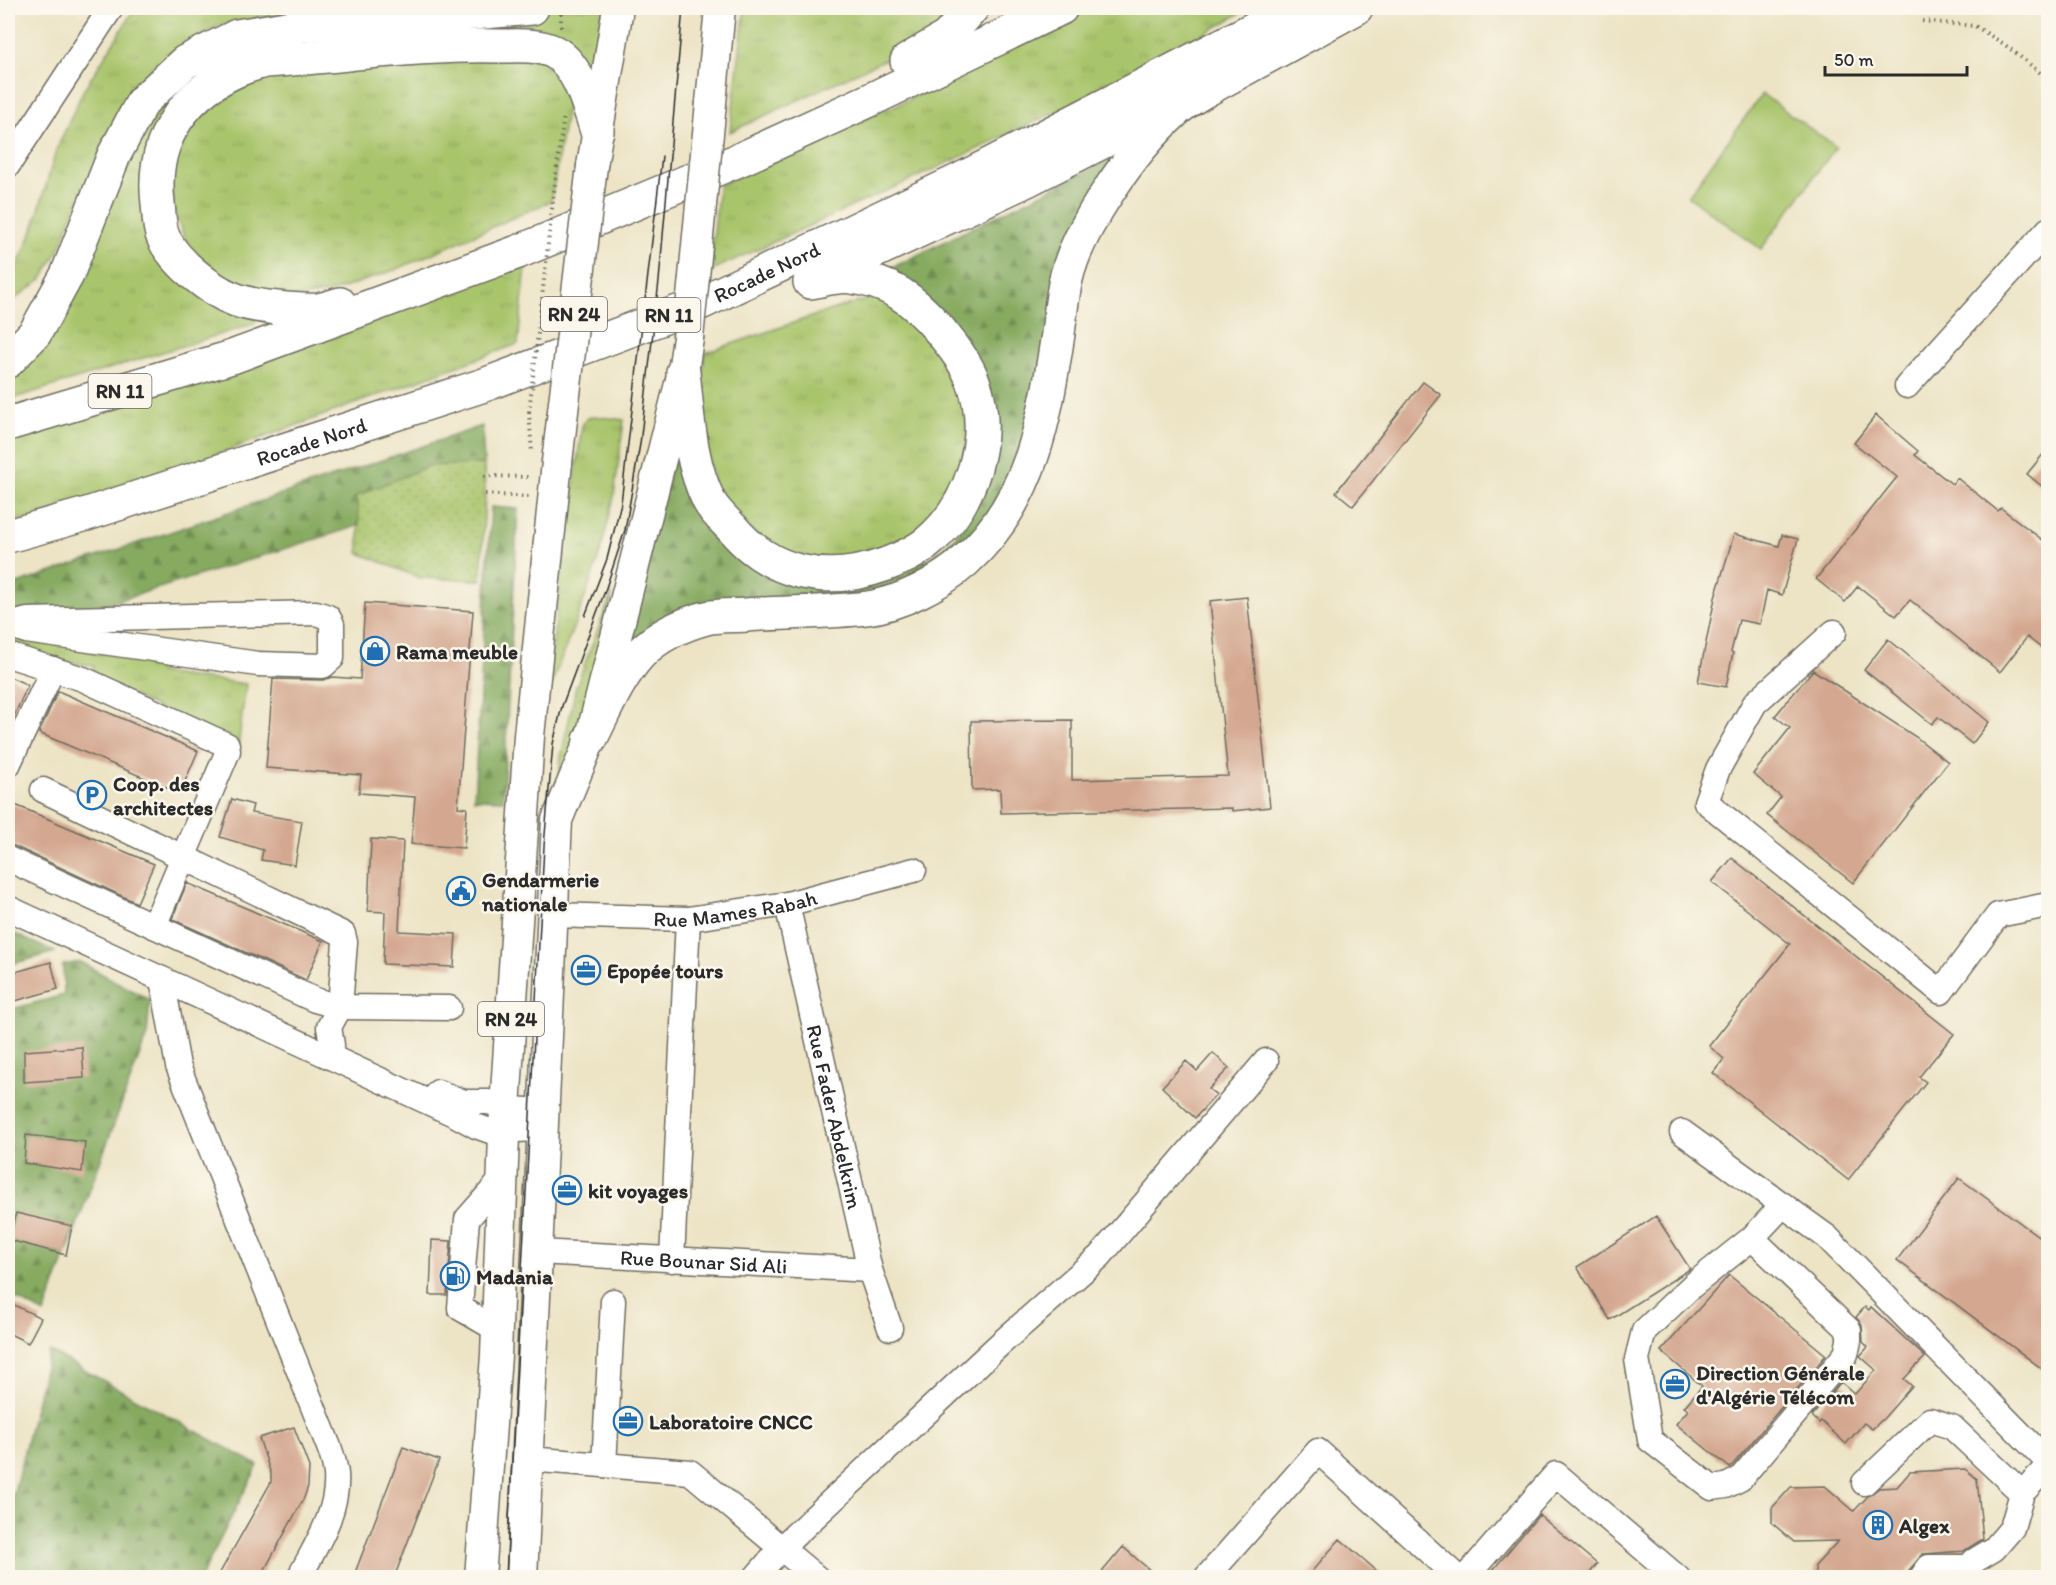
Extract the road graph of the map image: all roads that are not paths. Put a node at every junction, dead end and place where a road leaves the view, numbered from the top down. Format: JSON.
{"nodes":[{"id":1,"x":111,"y":8,"type":"edge"},
{"id":2,"x":532,"y":8,"type":"edge"},
{"id":3,"x":618,"y":8,"type":"edge"},
{"id":4,"x":720,"y":8,"type":"edge"},
{"id":5,"x":972,"y":8,"type":"edge"},
{"id":6,"x":1061,"y":8,"type":"edge"},
{"id":7,"x":1294,"y":8,"type":"edge"},
{"id":8,"x":1356,"y":8,"type":"edge"},
{"id":9,"x":1211,"y":87,"type":"junction"},
{"id":10,"x":597,"y":131,"type":"junction"},
{"id":11,"x":741,"y":159,"type":"junction"},
{"id":12,"x":8,"y":165,"type":"edge"},
{"id":13,"x":2049,"y":230,"type":"edge"},
{"id":14,"x":518,"y":252,"type":"junction"},
{"id":15,"x":810,"y":282,"type":"junction"},
{"id":16,"x":701,"y":303,"type":"junction"},
{"id":17,"x":8,"y":361,"type":"edge"},
{"id":18,"x":683,"y":372,"type":"junction"},
{"id":19,"x":1907,"y":386,"type":"dead end"},
{"id":20,"x":8,"y":424,"type":"edge"},
{"id":21,"x":87,"y":514,"type":"junction"},
{"id":22,"x":8,"y":536,"type":"edge"},
{"id":23,"x":8,"y":558,"type":"edge"},
{"id":24,"x":8,"y":625,"type":"edge"},
{"id":25,"x":1834,"y":632,"type":"dead end"},
{"id":26,"x":8,"y":655,"type":"edge"},
{"id":27,"x":53,"y":669,"type":"junction"},
{"id":28,"x":590,"y":740,"type":"junction"},
{"id":29,"x":8,"y":765,"type":"edge"},
{"id":30,"x":43,"y":790,"type":"dead end"},
{"id":31,"x":183,"y":857,"type":"junction"},
{"id":32,"x":8,"y":859,"type":"edge"},
{"id":33,"x":914,"y":870,"type":"dead end"},
{"id":34,"x":8,"y":895,"type":"edge"},
{"id":35,"x":787,"y":904,"type":"junction"},
{"id":36,"x":2049,"y":905,"type":"edge"},
{"id":37,"x":8,"y":908,"type":"edge"},
{"id":38,"x":552,"y":915,"type":"junction"},
{"id":39,"x":688,"y":919,"type":"junction"},
{"id":40,"x":154,"y":926,"type":"junction"},
{"id":41,"x":138,"y":963,"type":"junction"},
{"id":42,"x":162,"y":979,"type":"junction"},
{"id":43,"x":340,"y":1006,"type":"junction"},
{"id":44,"x":449,"y":1008,"type":"dead end"},
{"id":45,"x":332,"y":1045,"type":"junction"},
{"id":46,"x":1266,"y":1061,"type":"dead end"},
{"id":47,"x":505,"y":1119,"type":"junction"},
{"id":48,"x":543,"y":1120,"type":"junction"},
{"id":49,"x":1682,"y":1132,"type":"dead end"},
{"id":50,"x":1783,"y":1205,"type":"junction"},
{"id":51,"x":1752,"y":1238,"type":"junction"},
{"id":52,"x":538,"y":1252,"type":"junction"},
{"id":53,"x":672,"y":1260,"type":"junction"},
{"id":54,"x":870,"y":1270,"type":"junction"},
{"id":55,"x":613,"y":1301,"type":"dead end"},
{"id":56,"x":890,"y":1328,"type":"dead end"},
{"id":57,"x":528,"y":1459,"type":"junction"},
{"id":58,"x":2049,"y":1464,"type":"edge"},
{"id":59,"x":604,"y":1465,"type":"junction"},
{"id":60,"x":1864,"y":1483,"type":"dead end"},
{"id":61,"x":2022,"y":1492,"type":"junction"},
{"id":62,"x":782,"y":1548,"type":"junction"},
{"id":63,"x":1965,"y":1572,"type":"edge"},
{"id":64,"x":299,"y":1578,"type":"edge"},
{"id":65,"x":480,"y":1578,"type":"edge"},
{"id":66,"x":522,"y":1578,"type":"edge"},
{"id":67,"x":755,"y":1578,"type":"edge"},
{"id":68,"x":817,"y":1578,"type":"edge"},
{"id":69,"x":1206,"y":1578,"type":"edge"},
{"id":70,"x":1458,"y":1578,"type":"edge"},
{"id":71,"x":1465,"y":1578,"type":"edge"},
{"id":72,"x":1678,"y":1578,"type":"edge"},
{"id":73,"x":1921,"y":1578,"type":"edge"}],
"edges":[{"from":1,"to":12,"type":"street"},
{"from":2,"to":17,"type":"highway"},
{"from":3,"to":10,"type":"main road","number":"RN 24"},
{"from":4,"to":18,"type":"main road","number":"RN 24","bridge":true},
{"from":5,"to":11,"type":"highway"},
{"from":6,"to":11,"type":"highway","number":"RN 11"},
{"from":7,"to":16,"type":"highway","name":"Rocade Nord","number":"RN 11"},
{"from":8,"to":9,"type":"highway"},
{"from":9,"to":15,"type":"highway"},
{"from":9,"to":28,"type":"highway"},
{"from":10,"to":14,"type":"highway"},
{"from":10,"to":47,"type":"main road","number":"RN 24","bridge":true},
{"from":11,"to":14,"type":"highway","number":"RN 11"},
{"from":13,"to":19,"type":"street"},
{"from":14,"to":20,"type":"highway","number":"RN 11"},
{"from":15,"to":16,"type":"highway"},
{"from":15,"to":18,"type":"highway"},
{"from":16,"to":21,"type":"highway","name":"Rocade Nord","number":"RN 11"},
{"from":18,"to":28,"type":"main road","number":"RN 24"},
{"from":21,"to":22,"type":"highway","name":"Rocade Nord","number":"RN 11"},
{"from":21,"to":23,"type":"highway"},
{"from":24,"to":24,"type":"street"},
{"from":25,"to":36,"type":"street"},
{"from":26,"to":27,"type":"street"},
{"from":27,"to":29,"type":"street"},
{"from":27,"to":31,"type":"street"},
{"from":28,"to":38,"type":"main road","number":"RN 24"},
{"from":30,"to":31,"type":"street"},
{"from":31,"to":40,"type":"street"},
{"from":31,"to":43,"type":"street"},
{"from":32,"to":40,"type":"street"},
{"from":33,"to":35,"type":"street","name":"Rue Mames Rabah"},
{"from":34,"to":41,"type":"street"},
{"from":35,"to":39,"type":"street","name":"Rue Mames Rabah"},
{"from":35,"to":54,"type":"street","name":"Rue Fader Abdelkrim"},
{"from":37,"to":41,"type":"street"},
{"from":38,"to":39,"type":"street","name":"Rue Mames Rabah"},
{"from":38,"to":48,"type":"main road","number":"RN 24"},
{"from":39,"to":53,"type":"street"},
{"from":40,"to":43,"type":"street"},
{"from":41,"to":42,"type":"street"},
{"from":41,"to":45,"type":"street"},
{"from":42,"to":47,"type":"street"},
{"from":42,"to":64,"type":"street"},
{"from":43,"to":44,"type":"street"},
{"from":43,"to":45,"type":"street"},
{"from":45,"to":47,"type":"street"},
{"from":46,"to":62,"type":"street"},
{"from":47,"to":48,"type":"street"},
{"from":47,"to":65,"type":"main road","number":"RN 24"},
{"from":48,"to":52,"type":"main road","number":"RN 24"},
{"from":49,"to":50,"type":"street"},
{"from":50,"to":51,"type":"street"},
{"from":50,"to":58,"type":"street"},
{"from":51,"to":51,"type":"street"},
{"from":52,"to":53,"type":"street","name":"Rue Bounar Sid Ali"},
{"from":52,"to":57,"type":"main road","number":"RN 24"},
{"from":53,"to":54,"type":"street","name":"Rue Bounar Sid Ali"},
{"from":54,"to":56,"type":"street","name":"Rue Fader Abdelkrim"},
{"from":55,"to":59,"type":"street"},
{"from":57,"to":59,"type":"street"},
{"from":57,"to":66,"type":"main road","number":"RN 24"},
{"from":58,"to":61,"type":"street"},
{"from":59,"to":62,"type":"street"},
{"from":60,"to":61,"type":"street"},
{"from":61,"to":63,"type":"street"},
{"from":62,"to":67,"type":"street"},
{"from":62,"to":68,"type":"street"},
{"from":63,"to":73,"type":"street"},
{"from":69,"to":70,"type":"street"},
{"from":71,"to":72,"type":"street"}]}
